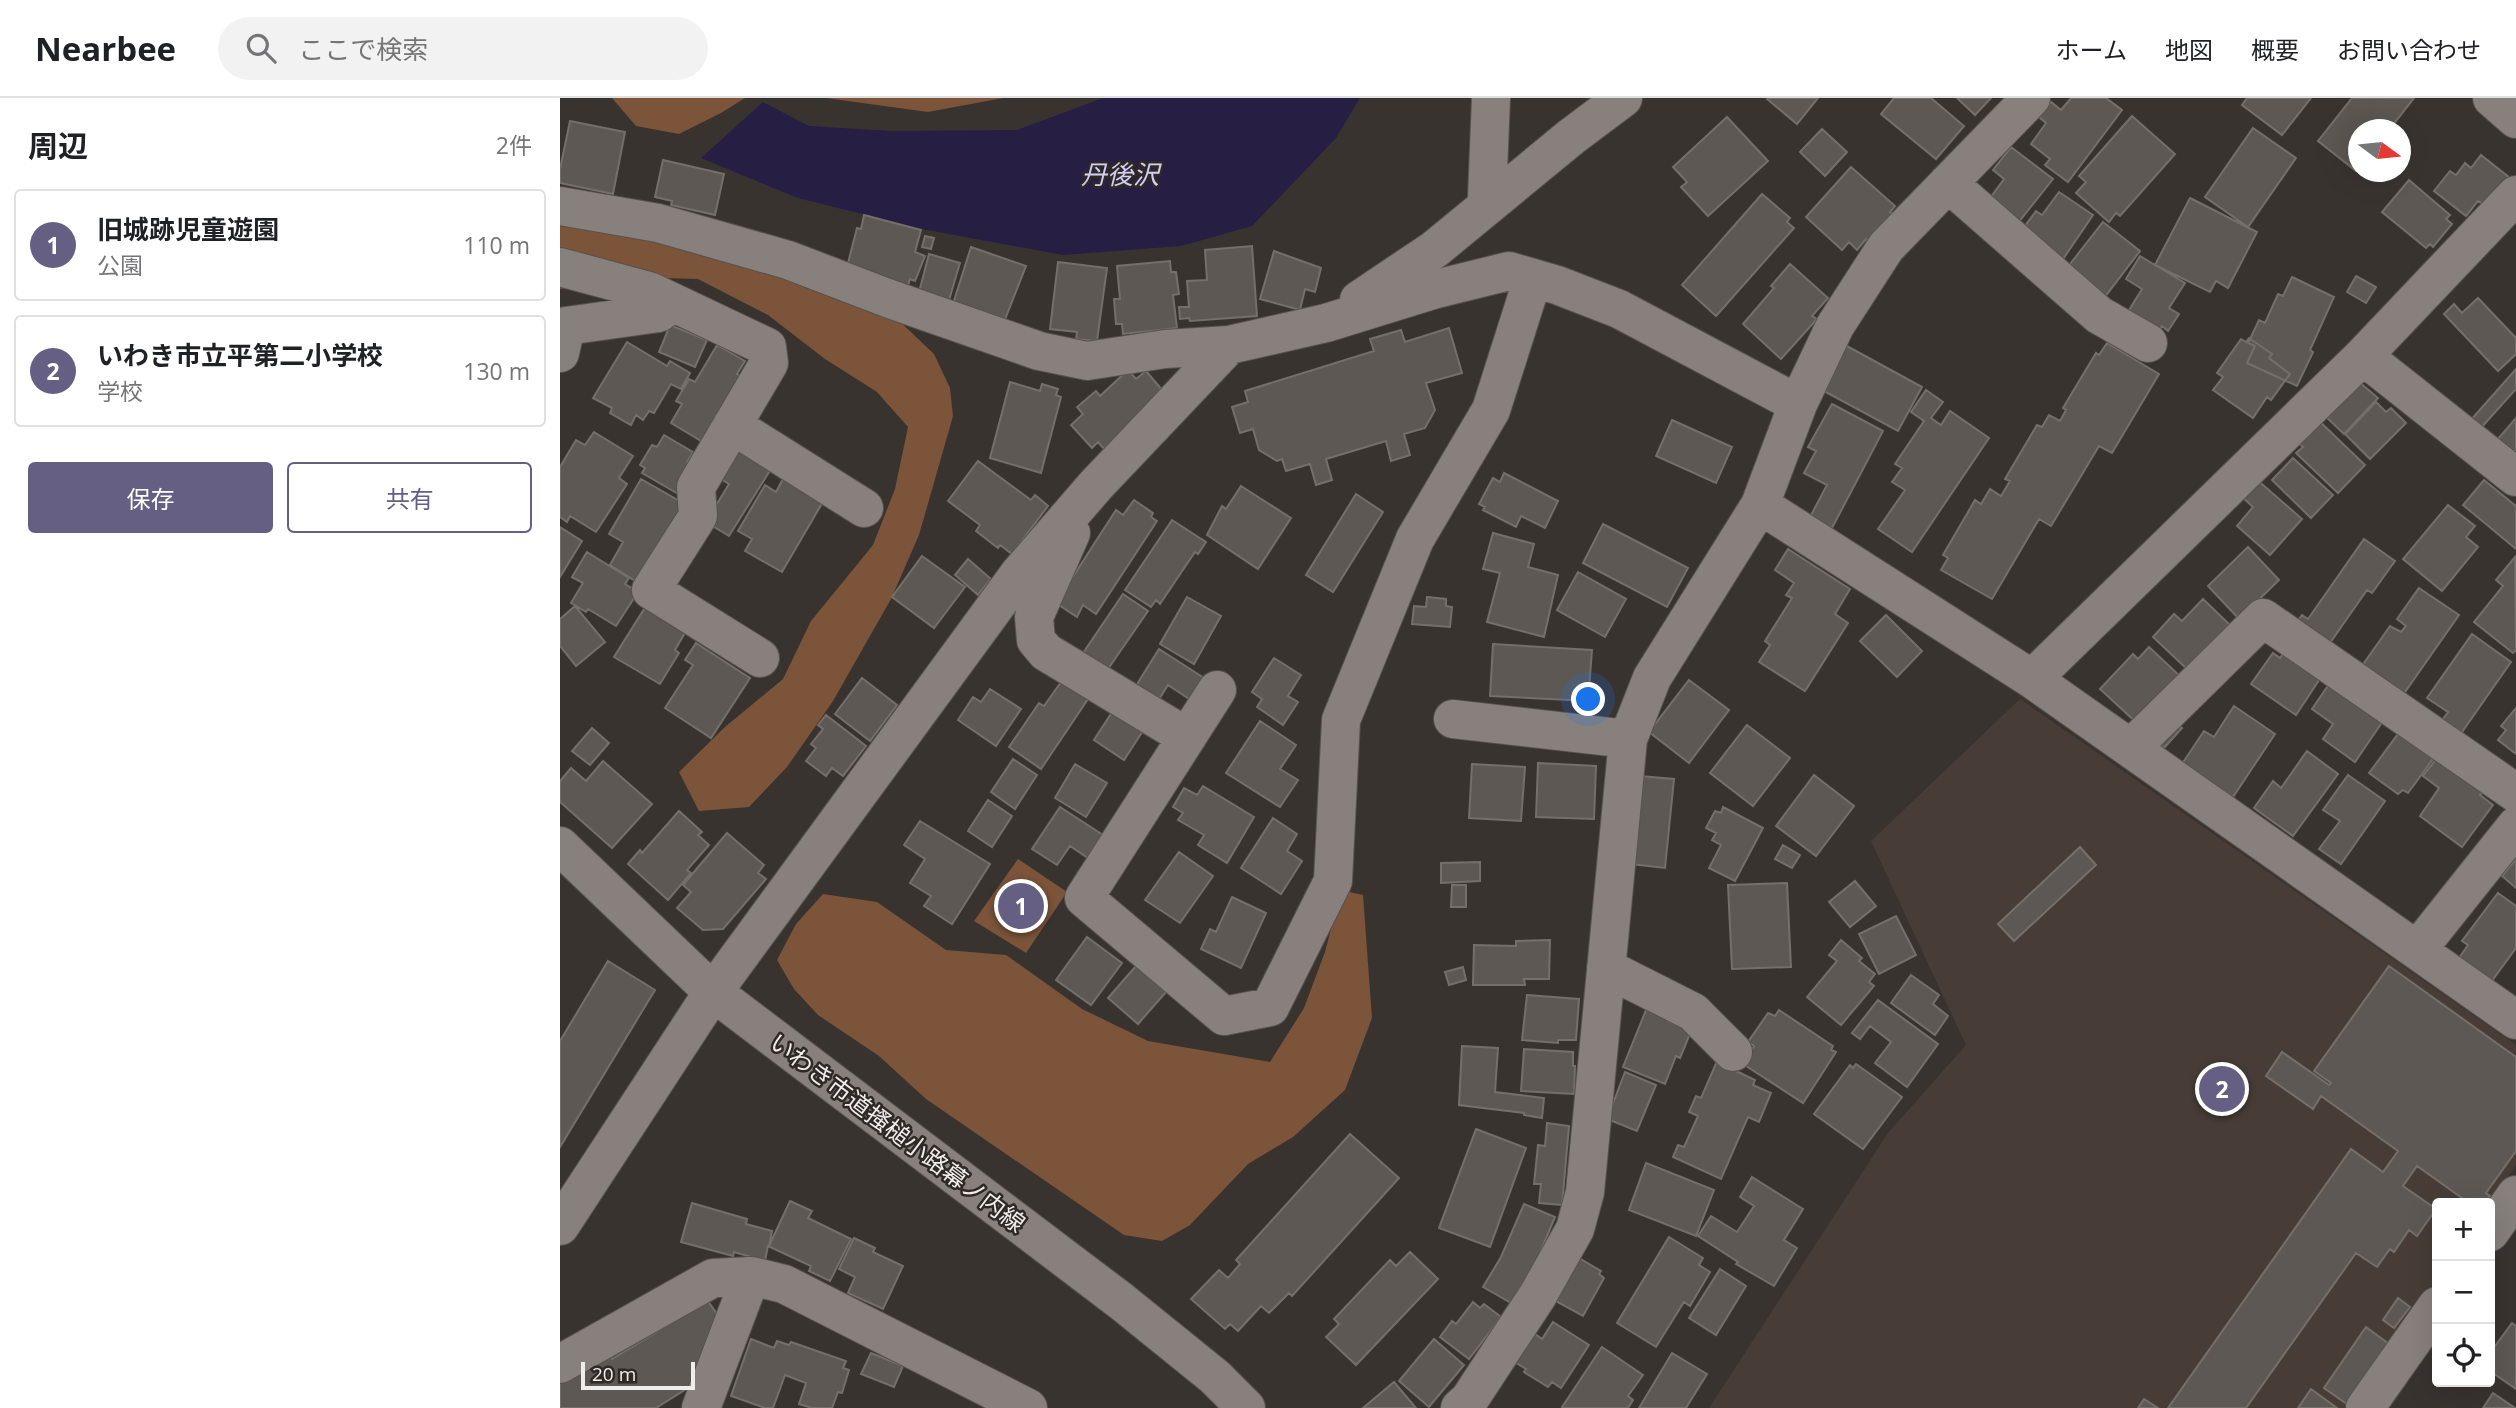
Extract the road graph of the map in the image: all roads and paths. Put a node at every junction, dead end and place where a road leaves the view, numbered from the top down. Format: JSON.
{"nodes":[{"id":1,"x":1491,"y":98,"type":"edge"},
{"id":2,"x":1623,"y":98,"type":"edge"},
{"id":3,"x":2031,"y":98,"type":"edge"},
{"id":4,"x":2492,"y":98,"type":"edge"},
{"id":5,"x":2516,"y":119,"type":"edge"},
{"id":6,"x":1948,"y":183,"type":"junction"},
{"id":7,"x":2516,"y":195,"type":"edge"},
{"id":8,"x":1490,"y":204,"type":"junction"},
{"id":9,"x":560,"y":206,"type":"edge"},
{"id":10,"x":560,"y":267,"type":"edge"},
{"id":11,"x":1533,"y":278,"type":"junction"},
{"id":12,"x":672,"y":303,"type":"junction"},
{"id":13,"x":1326,"y":323,"type":"junction"},
{"id":14,"x":2148,"y":343,"type":"dead end"},
{"id":15,"x":1229,"y":345,"type":"junction"},
{"id":16,"x":560,"y":353,"type":"edge"},
{"id":17,"x":2362,"y":356,"type":"junction"},
{"id":18,"x":1798,"y":404,"type":"junction"},
{"id":19,"x":732,"y":425,"type":"junction"},
{"id":20,"x":2516,"y":477,"type":"edge"},
{"id":21,"x":1760,"y":505,"type":"junction"},
{"id":22,"x":864,"y":508,"type":"dead end"},
{"id":23,"x":1074,"y":511,"type":"junction"},
{"id":24,"x":760,"y":658,"type":"dead end"},
{"id":25,"x":2032,"y":679,"type":"junction"},
{"id":26,"x":1217,"y":690,"type":"dead end"},
{"id":27,"x":1452,"y":719,"type":"dead end"},
{"id":28,"x":1187,"y":737,"type":"junction"},
{"id":29,"x":1628,"y":739,"type":"junction"},
{"id":30,"x":2131,"y":748,"type":"junction"},
{"id":31,"x":2516,"y":793,"type":"edge"},
{"id":32,"x":2516,"y":826,"type":"edge"},
{"id":33,"x":560,"y":846,"type":"edge"},
{"id":34,"x":2418,"y":949,"type":"junction"},
{"id":35,"x":1606,"y":968,"type":"junction"},
{"id":36,"x":713,"y":992,"type":"junction"},
{"id":37,"x":2516,"y":1020,"type":"edge"},
{"id":38,"x":1732,"y":1052,"type":"dead end"},
{"id":39,"x":2516,"y":1195,"type":"edge"},
{"id":40,"x":2495,"y":1225,"type":"edge"},
{"id":41,"x":560,"y":1226,"type":"edge"},
{"id":42,"x":751,"y":1276,"type":"junction"},
{"id":43,"x":2432,"y":1313,"type":"edge"},
{"id":44,"x":560,"y":1364,"type":"edge"},
{"id":45,"x":701,"y":1408,"type":"edge"},
{"id":46,"x":1028,"y":1408,"type":"edge"},
{"id":47,"x":1246,"y":1408,"type":"edge"},
{"id":48,"x":1460,"y":1408,"type":"edge"},
{"id":49,"x":2365,"y":1408,"type":"edge"}],
"edges":[{"from":1,"to":8,"type":"street"},
{"from":2,"to":8,"type":"street"},
{"from":3,"to":6,"type":"street"},
{"from":4,"to":5,"type":"street"},
{"from":6,"to":14,"type":"street"},
{"from":6,"to":18,"type":"street"},
{"from":7,"to":17,"type":"street"},
{"from":8,"to":13,"type":"street"},
{"from":9,"to":15,"type":"street"},
{"from":10,"to":12,"type":"street"},
{"from":11,"to":13,"type":"street"},
{"from":11,"to":18,"type":"street"},
{"from":11,"to":28,"type":"street"},
{"from":12,"to":16,"type":"street"},
{"from":12,"to":19,"type":"street"},
{"from":13,"to":15,"type":"street"},
{"from":15,"to":23,"type":"street"},
{"from":17,"to":20,"type":"street"},
{"from":17,"to":25,"type":"street"},
{"from":18,"to":21,"type":"street"},
{"from":19,"to":22,"type":"street"},
{"from":19,"to":24,"type":"street"},
{"from":21,"to":25,"type":"street"},
{"from":21,"to":29,"type":"street"},
{"from":23,"to":28,"type":"street"},
{"from":23,"to":36,"type":"street"},
{"from":25,"to":30,"type":"street"},
{"from":26,"to":28,"type":"street"},
{"from":27,"to":29,"type":"street"},
{"from":29,"to":35,"type":"street"},
{"from":30,"to":31,"type":"street"},
{"from":30,"to":34,"type":"street"},
{"from":32,"to":34,"type":"street"},
{"from":33,"to":36,"type":"street","name":"いわき市道搔槌小路幕ノ内線"},
{"from":34,"to":37,"type":"street"},
{"from":35,"to":38,"type":"street"},
{"from":35,"to":48,"type":"street"},
{"from":36,"to":41,"type":"street"},
{"from":36,"to":47,"type":"street","name":"いわき市道搔槌小路幕ノ内線"},
{"from":39,"to":40,"type":"street"},
{"from":42,"to":44,"type":"street"},
{"from":42,"to":45,"type":"street"},
{"from":42,"to":46,"type":"street"},
{"from":43,"to":49,"type":"street"}]}
